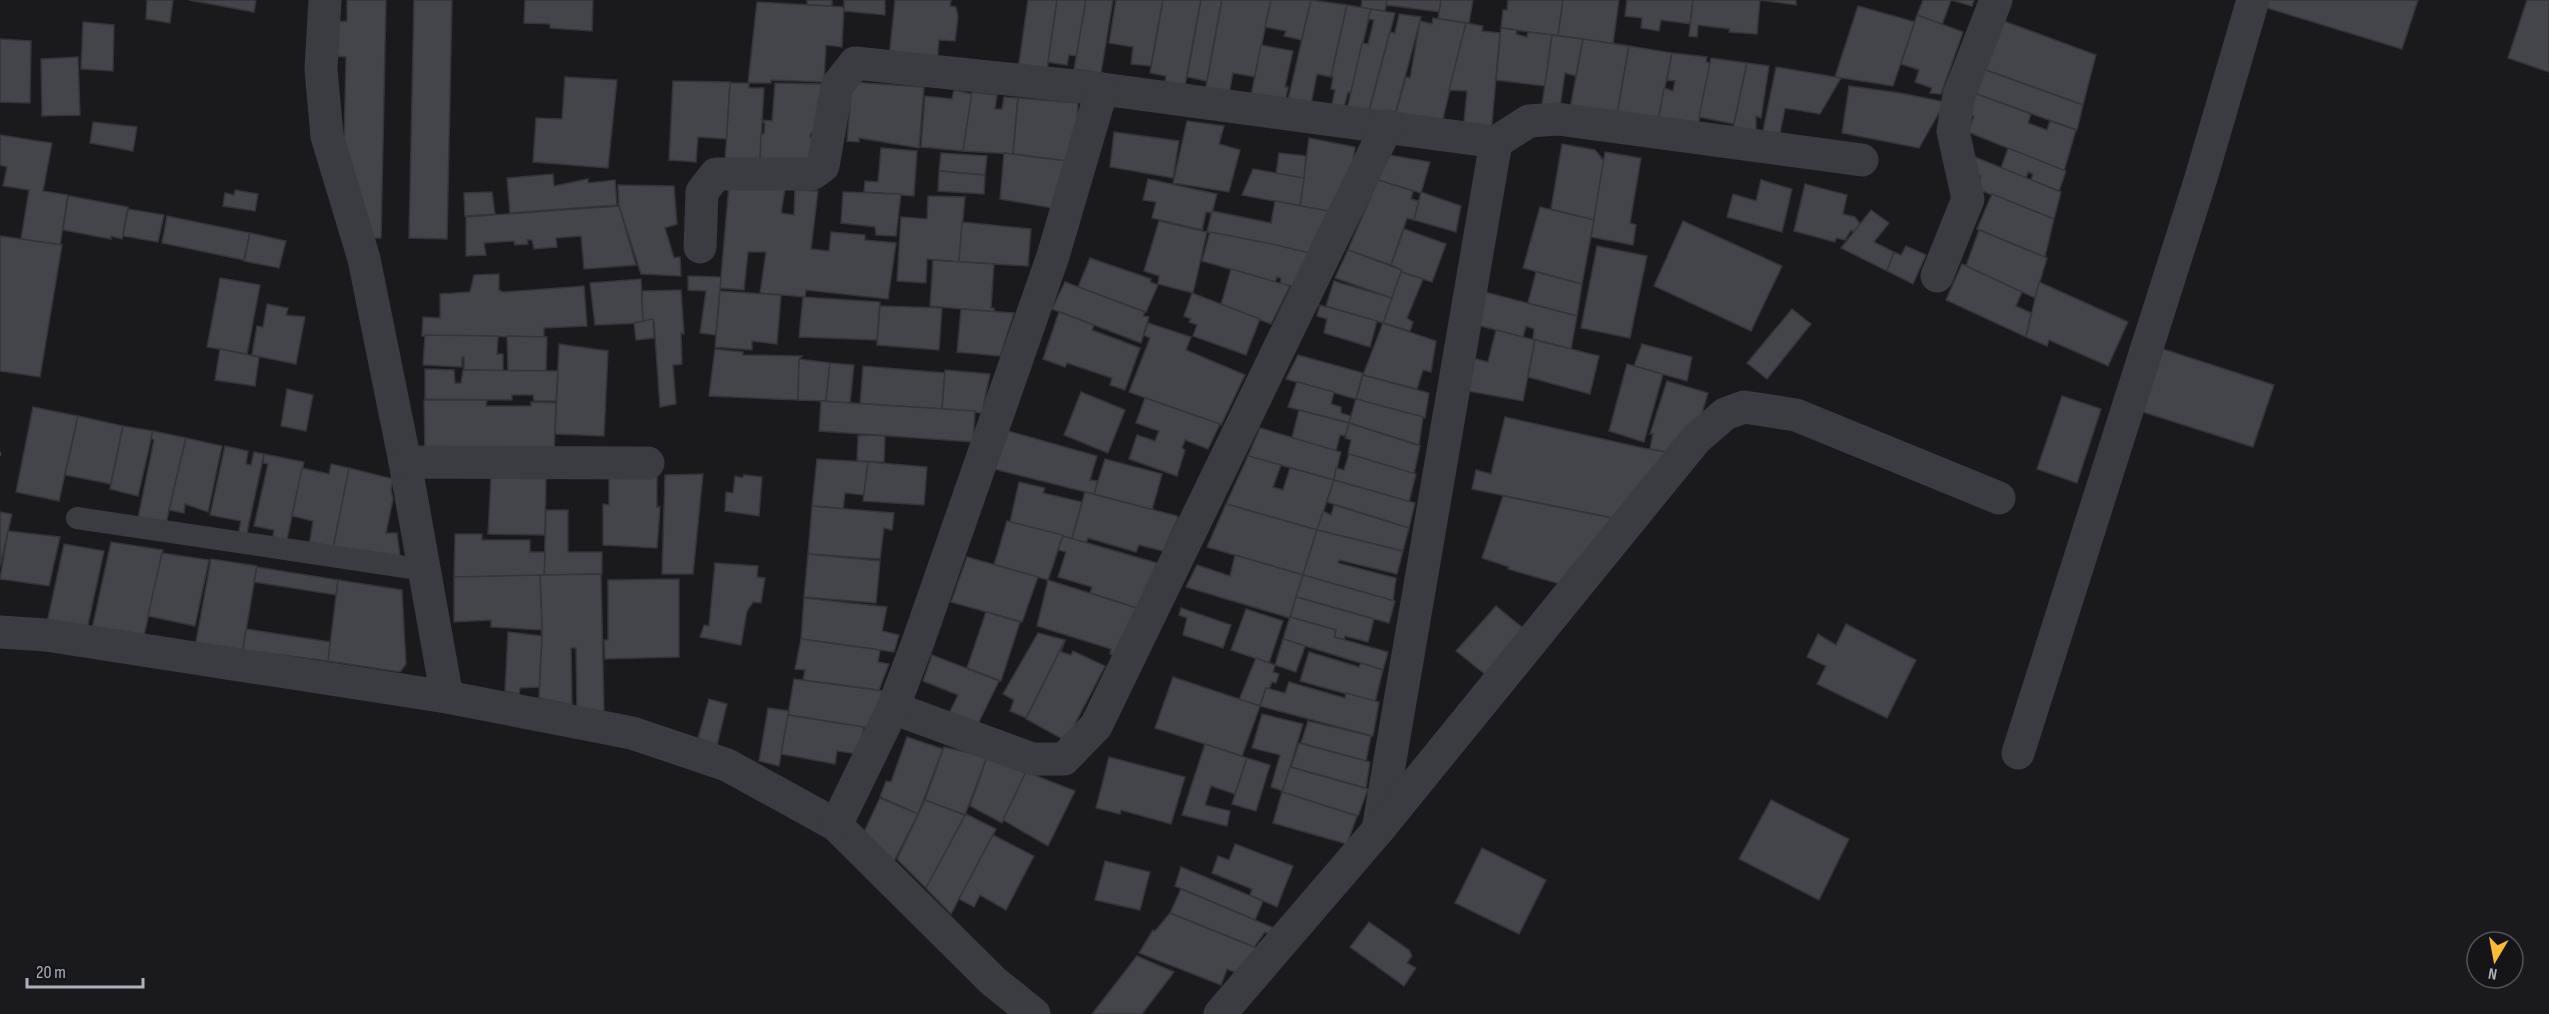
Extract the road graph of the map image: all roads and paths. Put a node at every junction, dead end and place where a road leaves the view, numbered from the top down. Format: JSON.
{"nodes":[{"id":1,"x":325,"y":0,"type":"edge"},
{"id":2,"x":1996,"y":0,"type":"edge"},
{"id":3,"x":2253,"y":0,"type":"edge"},
{"id":4,"x":1102,"y":88,"type":"junction"},
{"id":5,"x":1387,"y":126,"type":"junction"},
{"id":6,"x":1496,"y":142,"type":"junction"},
{"id":7,"x":1862,"y":160,"type":"dead end"},
{"id":8,"x":700,"y":247,"type":"dead end"},
{"id":9,"x":1937,"y":276,"type":"dead end"},
{"id":10,"x":405,"y":462,"type":"junction"},
{"id":11,"x":648,"y":463,"type":"dead end"},
{"id":12,"x":1998,"y":498,"type":"dead end"},
{"id":13,"x":77,"y":518,"type":"dead end"},
{"id":14,"x":425,"y":570,"type":"junction"},
{"id":15,"x":0,"y":632,"type":"edge"},
{"id":16,"x":447,"y":698,"type":"junction"},
{"id":17,"x":893,"y":708,"type":"junction"},
{"id":18,"x":2018,"y":753,"type":"dead end"},
{"id":19,"x":836,"y":825,"type":"junction"},
{"id":20,"x":1378,"y":830,"type":"junction"},
{"id":21,"x":1034,"y":1014,"type":"edge"},
{"id":22,"x":1220,"y":1014,"type":"edge"}],
"edges":[{"from":1,"to":10,"type":"street"},
{"from":2,"to":9,"type":"street"},
{"from":3,"to":18,"type":"street"},
{"from":4,"to":5,"type":"street"},
{"from":4,"to":8,"type":"street"},
{"from":4,"to":17,"type":"street"},
{"from":5,"to":6,"type":"street"},
{"from":5,"to":17,"type":"street"},
{"from":6,"to":7,"type":"street"},
{"from":6,"to":20,"type":"street"},
{"from":10,"to":11,"type":"street"},
{"from":10,"to":14,"type":"street"},
{"from":12,"to":20,"type":"street"},
{"from":13,"to":14,"type":"lane"},
{"from":14,"to":16,"type":"street"},
{"from":15,"to":16,"type":"street"},
{"from":16,"to":19,"type":"street"},
{"from":17,"to":19,"type":"street"},
{"from":19,"to":21,"type":"street"},
{"from":20,"to":22,"type":"street"}]}
